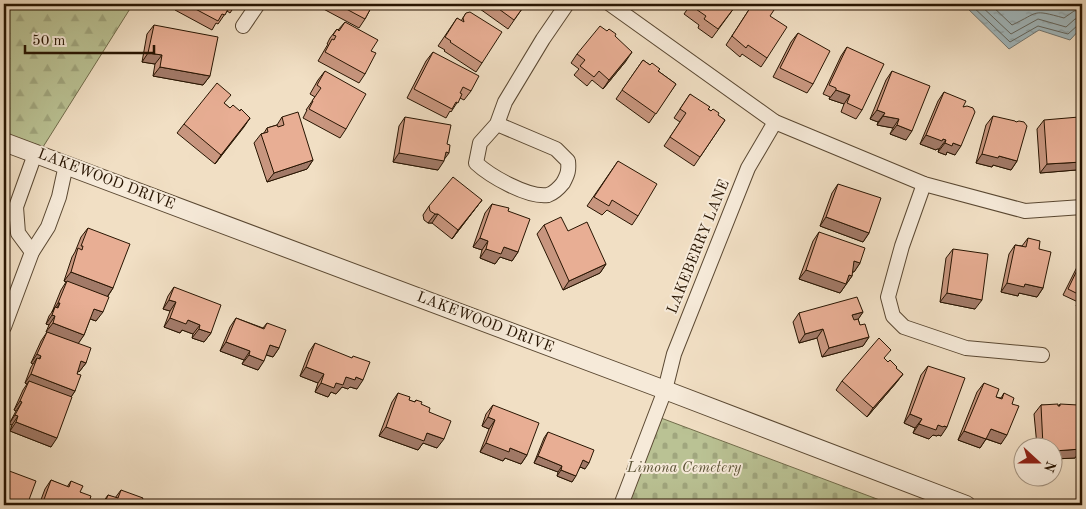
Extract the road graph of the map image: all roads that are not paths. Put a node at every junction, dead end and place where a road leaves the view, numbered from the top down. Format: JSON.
{"nodes":[{"id":1,"x":258,"y":4,"type":"edge"},
{"id":2,"x":567,"y":4,"type":"edge"},
{"id":3,"x":610,"y":4,"type":"edge"},
{"id":4,"x":243,"y":26,"type":"dead end"},
{"id":5,"x":776,"y":122,"type":"junction"},
{"id":6,"x":497,"y":124,"type":"junction"},
{"id":7,"x":4,"y":142,"type":"edge"},
{"id":8,"x":35,"y":154,"type":"junction"},
{"id":9,"x":66,"y":166,"type":"junction"},
{"id":10,"x":924,"y":184,"type":"junction"},
{"id":11,"x":1082,"y":207,"type":"edge"},
{"id":12,"x":32,"y":252,"type":"junction"},
{"id":13,"x":4,"y":327,"type":"edge"},
{"id":14,"x":1042,"y":355,"type":"dead end"},
{"id":15,"x":665,"y":390,"type":"junction"},
{"id":16,"x":621,"y":505,"type":"edge"},
{"id":17,"x":966,"y":505,"type":"edge"}],
"edges":[{"from":1,"to":4,"type":"street"},
{"from":2,"to":6,"type":"street"},
{"from":3,"to":5,"type":"street"},
{"from":5,"to":10,"type":"street"},
{"from":5,"to":15,"type":"street","name":"LAKEBERRY LANE"},
{"from":6,"to":6,"type":"street"},
{"from":7,"to":8,"type":"street","name":"LAKEWOOD DRIVE"},
{"from":8,"to":9,"type":"street","name":"LAKEWOOD DRIVE"},
{"from":8,"to":12,"type":"street"},
{"from":9,"to":12,"type":"street"},
{"from":9,"to":15,"type":"street","name":"LAKEWOOD DRIVE"},
{"from":10,"to":11,"type":"street"},
{"from":10,"to":14,"type":"street"},
{"from":12,"to":13,"type":"street"},
{"from":15,"to":16,"type":"street","name":"LAKEBERRY LANE"},
{"from":15,"to":17,"type":"street","name":"LAKEWOOD DRIVE"}]}
